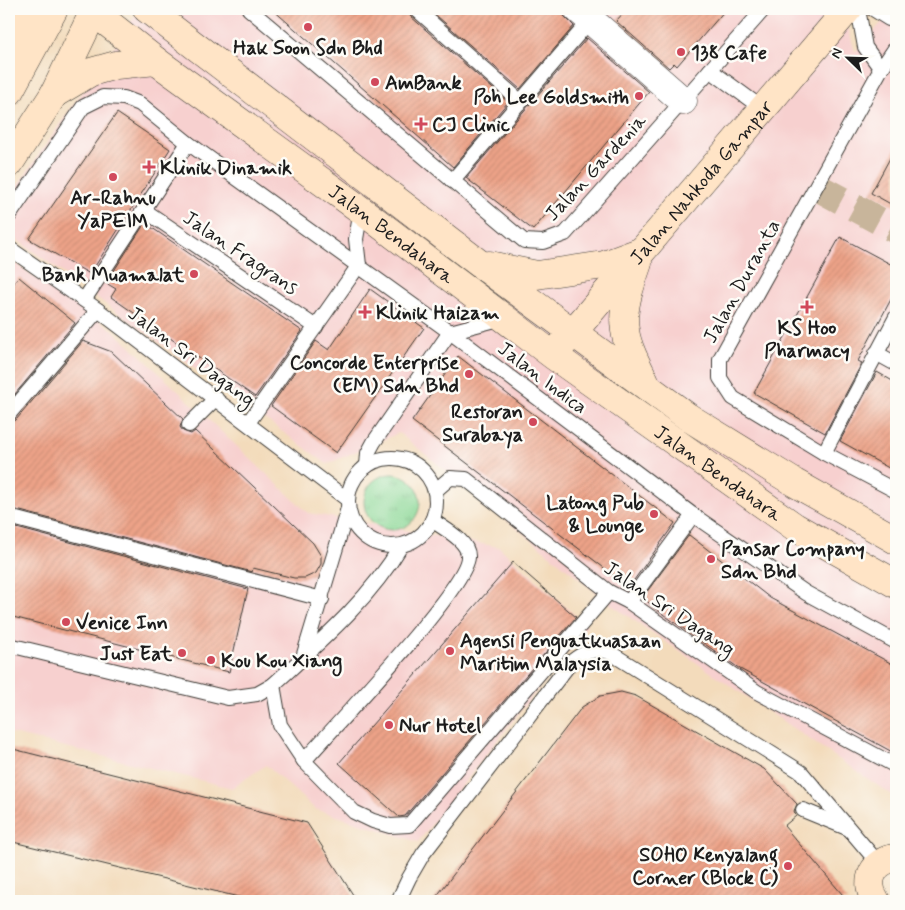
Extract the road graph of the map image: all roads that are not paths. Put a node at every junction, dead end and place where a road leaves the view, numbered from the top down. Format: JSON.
{"nodes":[{"id":1,"x":24,"y":9,"type":"edge"},
{"id":2,"x":54,"y":9,"type":"edge"},
{"id":3,"x":93,"y":9,"type":"edge"},
{"id":4,"x":147,"y":9,"type":"edge"},
{"id":5,"x":249,"y":9,"type":"edge"},
{"id":6,"x":416,"y":9,"type":"edge"},
{"id":7,"x":764,"y":9,"type":"edge"},
{"id":8,"x":848,"y":9,"type":"edge"},
{"id":9,"x":858,"y":9,"type":"edge"},
{"id":10,"x":873,"y":9,"type":"edge"},
{"id":11,"x":589,"y":13,"type":"edge"},
{"id":12,"x":896,"y":19,"type":"edge"},
{"id":13,"x":896,"y":47,"type":"edge"},
{"id":14,"x":156,"y":61,"type":"junction"},
{"id":15,"x":881,"y":68,"type":"junction"},
{"id":16,"x":710,"y":70,"type":"junction"},
{"id":17,"x":14,"y":82,"type":"edge"},
{"id":18,"x":54,"y":94,"type":"junction"},
{"id":19,"x":683,"y":101,"type":"junction"},
{"id":20,"x":522,"y":102,"type":"junction"},
{"id":21,"x":763,"y":109,"type":"junction"},
{"id":22,"x":188,"y":142,"type":"junction"},
{"id":23,"x":9,"y":164,"type":"edge"},
{"id":24,"x":452,"y":182,"type":"junction"},
{"id":25,"x":144,"y":210,"type":"junction"},
{"id":26,"x":361,"y":210,"type":"junction"},
{"id":27,"x":9,"y":216,"type":"edge"},
{"id":28,"x":9,"y":248,"type":"edge"},
{"id":29,"x":643,"y":250,"type":"junction"},
{"id":30,"x":480,"y":264,"type":"junction"},
{"id":31,"x":359,"y":265,"type":"junction"},
{"id":32,"x":84,"y":300,"type":"junction"},
{"id":33,"x":98,"y":310,"type":"junction"},
{"id":34,"x":896,"y":317,"type":"edge"},
{"id":35,"x":502,"y":318,"type":"junction"},
{"id":36,"x":316,"y":327,"type":"junction"},
{"id":37,"x":574,"y":331,"type":"junction"},
{"id":38,"x":450,"y":332,"type":"junction"},
{"id":39,"x":876,"y":354,"type":"junction"},
{"id":40,"x":554,"y":356,"type":"junction"},
{"id":41,"x":896,"y":364,"type":"edge"},
{"id":42,"x":649,"y":389,"type":"junction"},
{"id":43,"x":216,"y":398,"type":"junction"},
{"id":44,"x":9,"y":414,"type":"edge"},
{"id":45,"x":248,"y":422,"type":"junction"},
{"id":46,"x":190,"y":426,"type":"dead end"},
{"id":47,"x":824,"y":453,"type":"junction"},
{"id":48,"x":367,"y":466,"type":"junction"},
{"id":49,"x":435,"y":491,"type":"junction"},
{"id":50,"x":896,"y":491,"type":"edge"},
{"id":51,"x":348,"y":504,"type":"junction"},
{"id":52,"x":693,"y":515,"type":"junction"},
{"id":53,"x":9,"y":517,"type":"edge"},
{"id":54,"x":432,"y":520,"type":"junction"},
{"id":55,"x":896,"y":540,"type":"edge"},
{"id":56,"x":401,"y":546,"type":"junction"},
{"id":57,"x":896,"y":584,"type":"edge"},
{"id":58,"x":609,"y":592,"type":"junction"},
{"id":59,"x":322,"y":599,"type":"junction"},
{"id":60,"x":629,"y":602,"type":"junction"},
{"id":61,"x":896,"y":631,"type":"edge"},
{"id":62,"x":881,"y":633,"type":"junction"},
{"id":63,"x":896,"y":642,"type":"edge"},
{"id":64,"x":9,"y":645,"type":"edge"},
{"id":65,"x":303,"y":657,"type":"junction"},
{"id":66,"x":273,"y":684,"type":"junction"},
{"id":67,"x":304,"y":761,"type":"junction"},
{"id":68,"x":896,"y":766,"type":"edge"},
{"id":69,"x":803,"y":810,"type":"dead end"},
{"id":70,"x":850,"y":829,"type":"junction"},
{"id":71,"x":888,"y":861,"type":"edge"},
{"id":72,"x":398,"y":901,"type":"edge"},
{"id":73,"x":876,"y":901,"type":"edge"}],
"edges":[{"from":1,"to":17,"type":"street"},
{"from":2,"to":17,"type":"street"},
{"from":3,"to":14,"type":"street","name":"Jalan Bendahara"},
{"from":3,"to":18,"type":"street"},
{"from":4,"to":30,"type":"street","name":"Jalan Bendahara"},
{"from":5,"to":24,"type":"lane","name":"Jalan Gardenia"},
{"from":6,"to":20,"type":"lane"},
{"from":7,"to":16,"type":"lane","name":"Jalan Gardenia"},
{"from":8,"to":21,"type":"street","name":"Jalan Nahkoda Gampar"},
{"from":9,"to":15,"type":"lane"},
{"from":10,"to":12,"type":"lane"},
{"from":11,"to":19,"type":"street"},
{"from":11,"to":20,"type":"lane"},
{"from":13,"to":15,"type":"lane","name":"Jalan Duranta"},
{"from":14,"to":18,"type":"street"},
{"from":14,"to":26,"type":"street","name":"Jalan Bendahara"},
{"from":15,"to":47,"type":"lane","name":"Jalan Duranta"},
{"from":16,"to":19,"type":"lane","name":"Jalan Gardenia"},
{"from":16,"to":21,"type":"lane"},
{"from":18,"to":23,"type":"street"},
{"from":19,"to":24,"type":"lane","name":"Jalan Gardenia"},
{"from":20,"to":24,"type":"lane"},
{"from":21,"to":29,"type":"street","name":"Jalan Nahkoda Gampar"},
{"from":22,"to":25,"type":"lane"},
{"from":22,"to":27,"type":"lane"},
{"from":22,"to":31,"type":"lane","name":"Jalan Indica"},
{"from":25,"to":32,"type":"lane"},
{"from":25,"to":36,"type":"lane","name":"Jalan Fragrans"},
{"from":26,"to":31,"type":"lane"},
{"from":26,"to":35,"type":"street","name":"Jalan Bendahara"},
{"from":28,"to":32,"type":"lane","name":"Jalan Sri Dagang"},
{"from":29,"to":30,"type":"street"},
{"from":29,"to":37,"type":"street","name":"Jalan Nahkoda Gampar"},
{"from":29,"to":42,"type":"street"},
{"from":30,"to":37,"type":"street","name":"Jalan Bendahara"},
{"from":31,"to":36,"type":"lane"},
{"from":31,"to":38,"type":"lane","name":"Jalan Indica"},
{"from":32,"to":33,"type":"lane","name":"Jalan Sri Dagang"},
{"from":33,"to":43,"type":"lane","name":"Jalan Sri Dagang"},
{"from":33,"to":44,"type":"lane"},
{"from":34,"to":39,"type":"lane"},
{"from":35,"to":38,"type":"lane"},
{"from":35,"to":40,"type":"street","name":"Jalan Bendahara"},
{"from":36,"to":45,"type":"lane"},
{"from":37,"to":40,"type":"street","name":"Jalan Nahkoda Gampar"},
{"from":37,"to":42,"type":"street","name":"Jalan Bendahara"},
{"from":38,"to":48,"type":"lane"},
{"from":38,"to":52,"type":"lane","name":"Jalan Indica"},
{"from":39,"to":41,"type":"lane"},
{"from":39,"to":47,"type":"lane"},
{"from":40,"to":57,"type":"street","name":"Jalan Bendahara"},
{"from":42,"to":55,"type":"street","name":"Jalan Bendahara"},
{"from":43,"to":45,"type":"lane","name":"Jalan Sri Dagang"},
{"from":43,"to":46,"type":"lane"},
{"from":45,"to":51,"type":"lane","name":"Jalan Sri Dagang"},
{"from":47,"to":50,"type":"lane","name":"Jalan Duranta"},
{"from":48,"to":49,"type":"lane"},
{"from":48,"to":51,"type":"lane"},
{"from":49,"to":54,"type":"lane"},
{"from":49,"to":58,"type":"lane","name":"Jalan Sri Dagang"},
{"from":51,"to":56,"type":"lane"},
{"from":51,"to":59,"type":"lane"},
{"from":52,"to":60,"type":"lane"},
{"from":52,"to":62,"type":"lane","name":"Jalan Indica"},
{"from":53,"to":59,"type":"lane"},
{"from":54,"to":56,"type":"lane"},
{"from":54,"to":67,"type":"lane"},
{"from":56,"to":65,"type":"lane"},
{"from":58,"to":60,"type":"lane","name":"Jalan Sri Dagang"},
{"from":58,"to":67,"type":"lane"},
{"from":59,"to":65,"type":"lane"},
{"from":60,"to":68,"type":"lane","name":"Jalan Sri Dagang"},
{"from":61,"to":62,"type":"lane"},
{"from":62,"to":63,"type":"lane"},
{"from":64,"to":66,"type":"lane"},
{"from":65,"to":66,"type":"lane"},
{"from":66,"to":67,"type":"lane"},
{"from":69,"to":70,"type":"lane"},
{"from":70,"to":71,"type":"lane"},
{"from":70,"to":72,"type":"lane"},
{"from":71,"to":73,"type":"street"}]}
